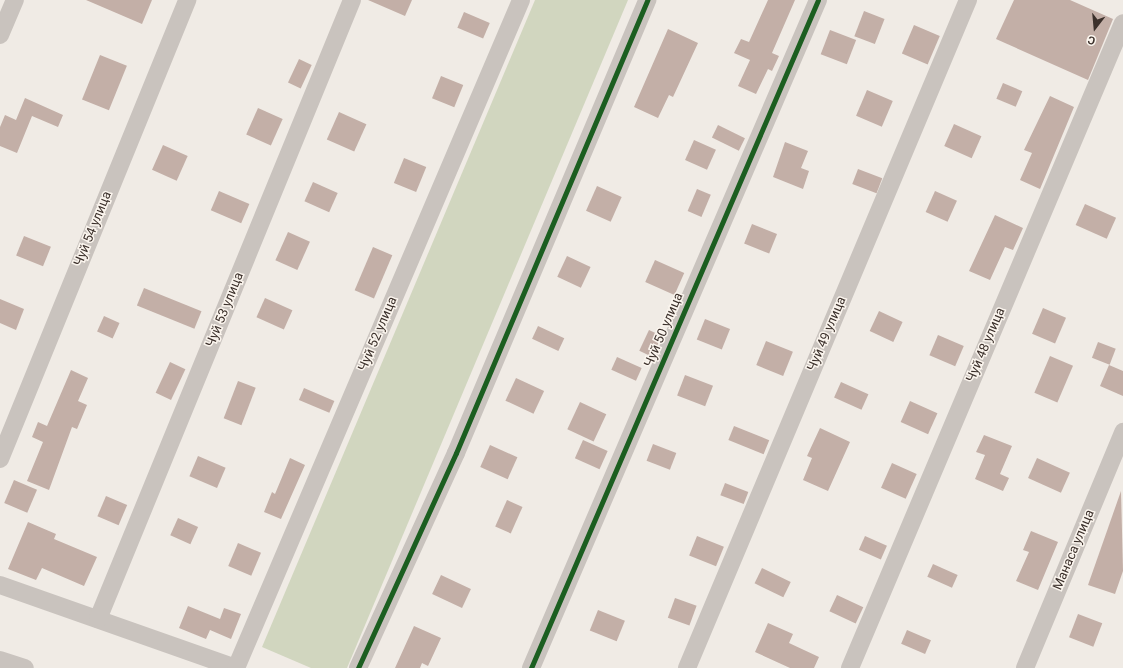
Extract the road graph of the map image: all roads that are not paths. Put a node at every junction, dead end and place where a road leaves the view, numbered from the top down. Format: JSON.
{"nodes":[{"id":1,"x":16,"y":0,"type":"edge"},
{"id":2,"x":187,"y":0,"type":"edge"},
{"id":3,"x":352,"y":0,"type":"edge"},
{"id":4,"x":648,"y":0,"type":"edge"},
{"id":5,"x":818,"y":0,"type":"edge"},
{"id":6,"x":968,"y":0,"type":"edge"},
{"id":7,"x":516,"y":2,"type":"edge"},
{"id":8,"x":1123,"y":23,"type":"edge"},
{"id":9,"x":0,"y":35,"type":"edge"},
{"id":10,"x":1123,"y":432,"type":"edge"},
{"id":11,"x":0,"y":459,"type":"edge"},
{"id":12,"x":0,"y":585,"type":"edge"},
{"id":13,"x":98,"y":620,"type":"junction"},
{"id":14,"x":0,"y":660,"type":"edge"},
{"id":15,"x":25,"y":668,"type":"edge"},
{"id":16,"x":236,"y":668,"type":"edge"},
{"id":17,"x":358,"y":668,"type":"edge"},
{"id":18,"x":531,"y":668,"type":"edge"},
{"id":19,"x":687,"y":668,"type":"edge"},
{"id":20,"x":850,"y":668,"type":"edge"},
{"id":21,"x":1025,"y":668,"type":"edge"}],
"edges":[{"from":1,"to":9,"type":"street"},
{"from":2,"to":11,"type":"street","name":"Чуй 54 улица"},
{"from":3,"to":13,"type":"street","name":"Чуй 53 улица"},
{"from":4,"to":17,"type":"street"},
{"from":5,"to":18,"type":"street","name":"Чуй 50 улица"},
{"from":6,"to":19,"type":"street","name":"Чуй 49 улица"},
{"from":7,"to":16,"type":"street","name":"Чуй 52 улица"},
{"from":8,"to":20,"type":"street","name":"Чуй 48 улица"},
{"from":10,"to":21,"type":"street","name":"Манаса улица"},
{"from":12,"to":13,"type":"street"},
{"from":13,"to":16,"type":"street"},
{"from":14,"to":15,"type":"street"}]}
